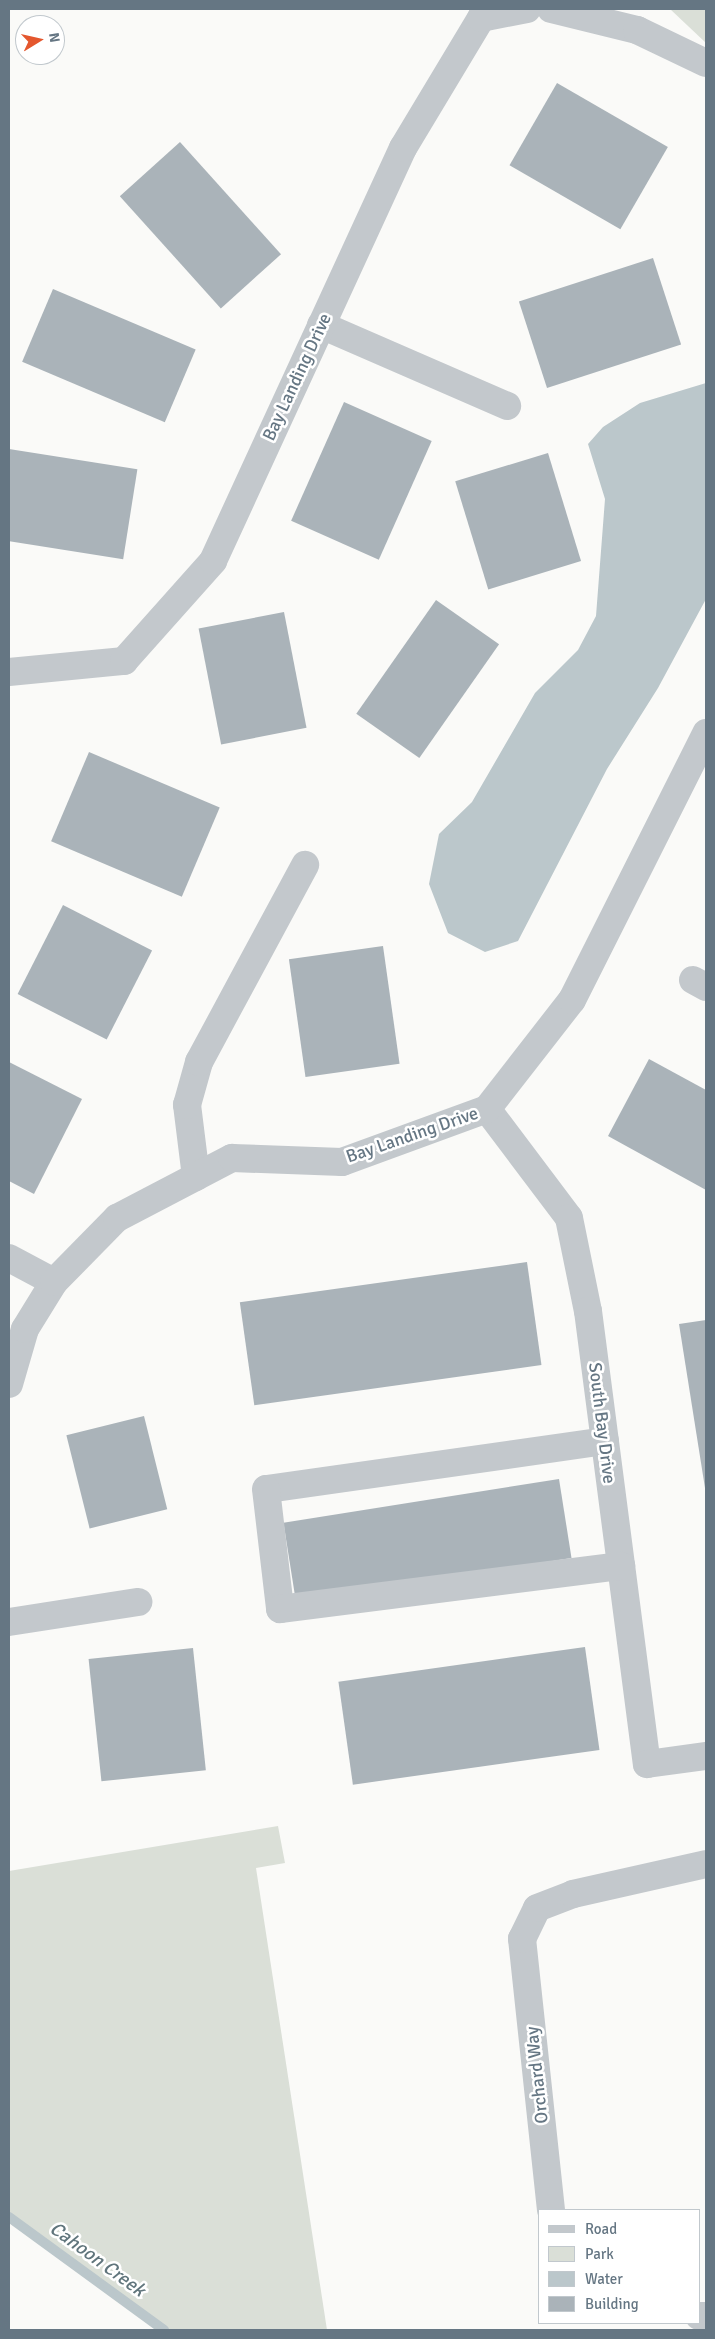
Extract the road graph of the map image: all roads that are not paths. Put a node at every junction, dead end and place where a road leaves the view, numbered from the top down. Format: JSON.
{"nodes":[{"id":1,"x":527,"y":9,"type":"edge"},
{"id":2,"x":551,"y":9,"type":"edge"},
{"id":3,"x":706,"y":63,"type":"edge"},
{"id":4,"x":321,"y":325,"type":"junction"},
{"id":5,"x":507,"y":406,"type":"dead end"},
{"id":6,"x":9,"y":672,"type":"edge"},
{"id":7,"x":706,"y":733,"type":"edge"},
{"id":8,"x":305,"y":865,"type":"dead end"},
{"id":9,"x":488,"y":1109,"type":"junction"},
{"id":10,"x":196,"y":1177,"type":"junction"},
{"id":11,"x":9,"y":1258,"type":"edge"},
{"id":12,"x":54,"y":1282,"type":"junction"},
{"id":13,"x":9,"y":1384,"type":"edge"},
{"id":14,"x":605,"y":1441,"type":"junction"},
{"id":15,"x":621,"y":1566,"type":"junction"},
{"id":16,"x":138,"y":1602,"type":"dead end"},
{"id":17,"x":9,"y":1622,"type":"edge"},
{"id":18,"x":706,"y":1756,"type":"edge"},
{"id":19,"x":706,"y":1864,"type":"edge"},
{"id":20,"x":551,"y":2209,"type":"edge"}],
"edges":[{"from":1,"to":4,"type":"street","name":"Bay Landing Drive"},
{"from":2,"to":3,"type":"street"},
{"from":4,"to":5,"type":"street"},
{"from":4,"to":6,"type":"street","name":"Bay Landing Drive"},
{"from":7,"to":9,"type":"street","name":"Bay Landing Drive"},
{"from":8,"to":10,"type":"street"},
{"from":9,"to":10,"type":"street","name":"Bay Landing Drive"},
{"from":9,"to":14,"type":"street","name":"South Bay Drive"},
{"from":10,"to":12,"type":"street","name":"Bay Landing Drive"},
{"from":11,"to":12,"type":"street"},
{"from":12,"to":13,"type":"street","name":"Bay Landing Drive"},
{"from":14,"to":15,"type":"street","name":"South Bay Drive"},
{"from":14,"to":15,"type":"street"},
{"from":15,"to":18,"type":"street","name":"South Bay Drive"},
{"from":16,"to":17,"type":"street"},
{"from":19,"to":20,"type":"street","name":"Orchard Way"}]}
